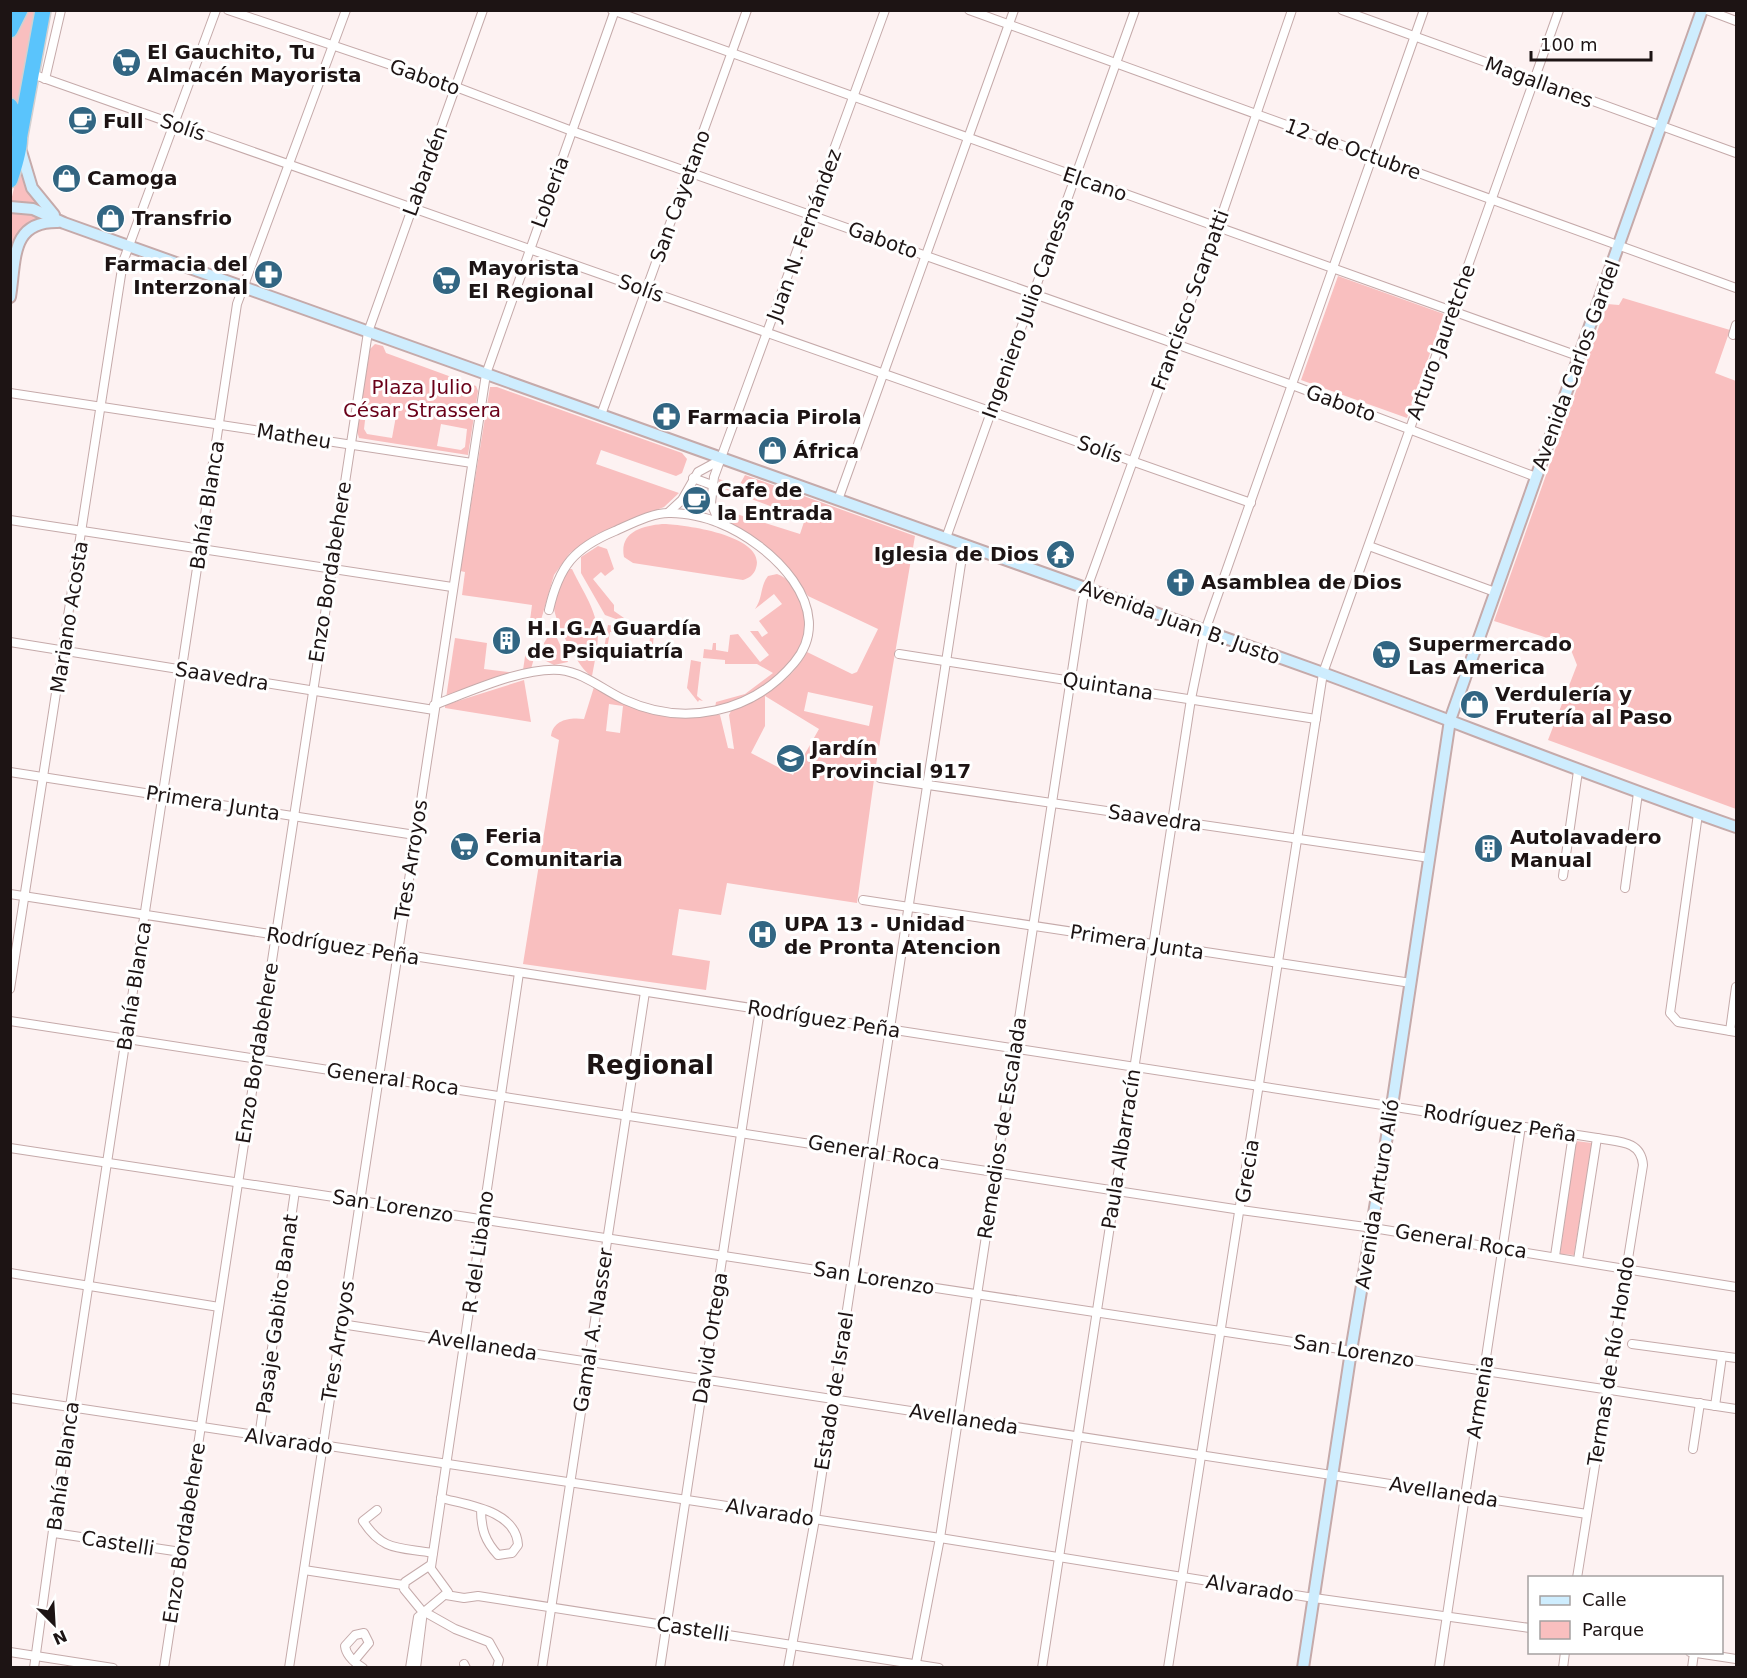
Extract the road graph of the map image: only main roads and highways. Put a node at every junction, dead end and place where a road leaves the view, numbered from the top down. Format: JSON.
{"nodes":[{"id":1,"x":20,"y":10,"type":"edge"},
{"id":2,"x":43,"y":10,"type":"edge"},
{"id":3,"x":1702,"y":10,"type":"edge"},
{"id":4,"x":10,"y":30,"type":"edge"},
{"id":5,"x":10,"y":106,"type":"edge"},
{"id":6,"x":20,"y":139,"type":"junction"},
{"id":7,"x":10,"y":180,"type":"edge"},
{"id":8,"x":10,"y":207,"type":"edge"},
{"id":9,"x":64,"y":223,"type":"junction"},
{"id":10,"x":10,"y":297,"type":"edge"},
{"id":11,"x":1450,"y":720,"type":"junction"},
{"id":12,"x":1737,"y":828,"type":"edge"},
{"id":13,"x":1303,"y":1668,"type":"edge"}],
"edges":[{"from":1,"to":4,"type":"highway"},
{"from":2,"to":6,"type":"highway"},
{"from":3,"to":11,"type":"main road","name":"Avenida Carlos Gardel"},
{"from":5,"to":6,"type":"highway"},
{"from":6,"to":7,"type":"highway"},
{"from":6,"to":9,"type":"main road"},
{"from":8,"to":9,"type":"main road","name":"Avenida Juan B. Justo"},
{"from":9,"to":10,"type":"main road"},
{"from":9,"to":11,"type":"main road","name":"Avenida Juan B. Justo"},
{"from":11,"to":12,"type":"main road","name":"Avenida Juan B. Justo"},
{"from":11,"to":13,"type":"main road","name":"Avenida Arturo Alió"}]}
